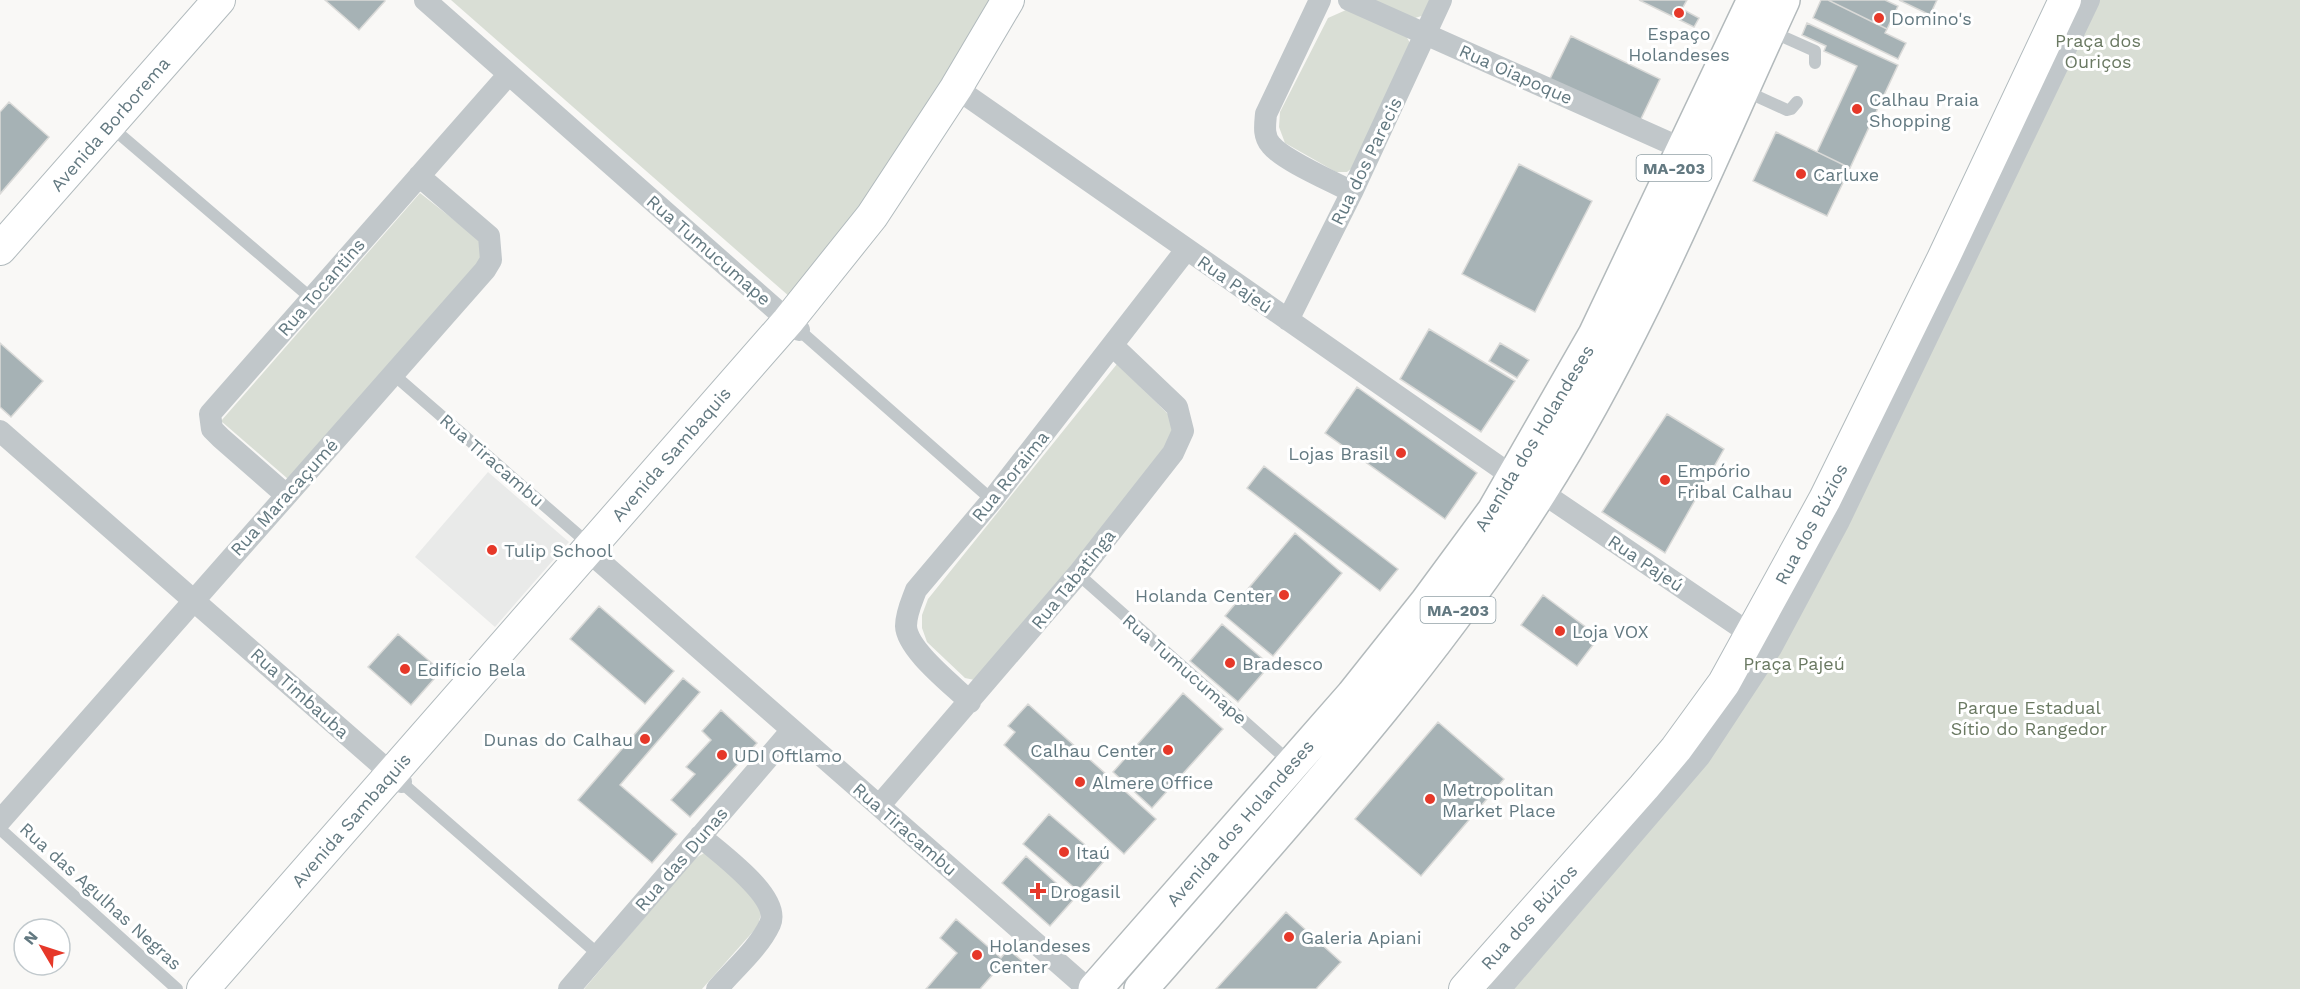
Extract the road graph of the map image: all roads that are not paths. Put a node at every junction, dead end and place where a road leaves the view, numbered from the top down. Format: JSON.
{"nodes":[{"id":1,"x":198,"y":0,"type":"edge"},
{"id":2,"x":219,"y":0,"type":"edge"},
{"id":3,"x":425,"y":0,"type":"edge"},
{"id":4,"x":1008,"y":0,"type":"edge"},
{"id":5,"x":1024,"y":0,"type":"edge"},
{"id":6,"x":1320,"y":0,"type":"edge"},
{"id":7,"x":1349,"y":0,"type":"edge"},
{"id":8,"x":1441,"y":0,"type":"edge"},
{"id":9,"x":1754,"y":0,"type":"edge"},
{"id":10,"x":1784,"y":0,"type":"edge"},
{"id":11,"x":2065,"y":0,"type":"edge"},
{"id":12,"x":2088,"y":0,"type":"edge"},
{"id":13,"x":1769,"y":31,"type":"junction"},
{"id":14,"x":1427,"y":34,"type":"junction"},
{"id":15,"x":1815,"y":63,"type":"dead end"},
{"id":16,"x":509,"y":74,"type":"junction"},
{"id":17,"x":1742,"y":89,"type":"junction"},
{"id":18,"x":961,"y":92,"type":"junction"},
{"id":19,"x":1797,"y":102,"type":"dead end"},
{"id":20,"x":109,"y":125,"type":"junction"},
{"id":21,"x":1683,"y":150,"type":"junction"},
{"id":22,"x":419,"y":176,"type":"junction"},
{"id":23,"x":1352,"y":192,"type":"junction"},
{"id":24,"x":0,"y":224,"type":"edge"},
{"id":25,"x":0,"y":249,"type":"edge"},
{"id":26,"x":1186,"y":250,"type":"junction"},
{"id":27,"x":311,"y":298,"type":"junction"},
{"id":28,"x":1288,"y":320,"type":"junction"},
{"id":29,"x":794,"y":325,"type":"junction"},
{"id":30,"x":1113,"y":346,"type":"junction"},
{"id":31,"x":393,"y":374,"type":"junction"},
{"id":32,"x":0,"y":431,"type":"edge"},
{"id":33,"x":1528,"y":485,"type":"junction"},
{"id":34,"x":286,"y":495,"type":"junction"},
{"id":35,"x":992,"y":500,"type":"junction"},
{"id":36,"x":592,"y":552,"type":"junction"},
{"id":37,"x":1078,"y":574,"type":"junction"},
{"id":38,"x":194,"y":599,"type":"junction"},
{"id":39,"x":1752,"y":635,"type":"junction"},
{"id":40,"x":970,"y":702,"type":"junction"},
{"id":41,"x":792,"y":730,"type":"junction"},
{"id":42,"x":1292,"y":764,"type":"junction"},
{"id":43,"x":397,"y":778,"type":"junction"},
{"id":44,"x":879,"y":806,"type":"junction"},
{"id":45,"x":0,"y":821,"type":"edge"},
{"id":46,"x":0,"y":829,"type":"edge"},
{"id":47,"x":700,"y":837,"type":"junction"},
{"id":48,"x":1145,"y":933,"type":"junction"},
{"id":49,"x":599,"y":955,"type":"junction"},
{"id":50,"x":177,"y":989,"type":"edge"},
{"id":51,"x":203,"y":989,"type":"edge"},
{"id":52,"x":222,"y":989,"type":"edge"},
{"id":53,"x":570,"y":989,"type":"edge"},
{"id":54,"x":717,"y":989,"type":"edge"},
{"id":55,"x":1088,"y":989,"type":"edge"},
{"id":56,"x":1095,"y":989,"type":"edge"},
{"id":57,"x":1127,"y":989,"type":"edge"},
{"id":58,"x":1141,"y":989,"type":"edge"},
{"id":59,"x":1465,"y":989,"type":"edge"},
{"id":60,"x":1500,"y":989,"type":"edge"}],
"edges":[{"from":1,"to":24,"type":"main road","name":"Avenida Borborema"},
{"from":2,"to":20,"type":"main road","name":"Avenida Borborema"},
{"from":3,"to":16,"type":"street","name":"Rua Tumucumape"},
{"from":4,"to":18,"type":"main road","name":"Avenida Sambaquis"},
{"from":5,"to":18,"type":"main road","name":"Avenida Sambaquis"},
{"from":6,"to":23,"type":"street"},
{"from":7,"to":14,"type":"street","name":"Rua Oiapoque"},
{"from":8,"to":14,"type":"street","name":"Rua dos Parecis"},
{"from":9,"to":21,"type":"main road","name":"Avenida dos Holandeses","number":"MA-203"},
{"from":10,"to":13,"type":"main road","name":"Avenida dos Holandeses","number":"MA-203"},
{"from":11,"to":39,"type":"main road","name":"Rua dos Búzios"},
{"from":12,"to":60,"type":"street"},
{"from":13,"to":15,"type":"lane"},
{"from":13,"to":17,"type":"main road","name":"Avenida dos Holandeses","number":"MA-203"},
{"from":14,"to":21,"type":"street","name":"Rua Oiapoque"},
{"from":14,"to":23,"type":"street","name":"Rua dos Parecis"},
{"from":16,"to":22,"type":"street","name":"Rua Tocantins"},
{"from":16,"to":29,"type":"street","name":"Rua Tumucumape"},
{"from":17,"to":19,"type":"lane"},
{"from":17,"to":33,"type":"main road","name":"Avenida dos Holandeses","number":"MA-203"},
{"from":18,"to":26,"type":"street","name":"Rua Pajeú"},
{"from":18,"to":29,"type":"main road","name":"Avenida Sambaquis"},
{"from":20,"to":25,"type":"main road","name":"Avenida Borborema"},
{"from":20,"to":27,"type":"lane"},
{"from":21,"to":33,"type":"main road","name":"Avenida dos Holandeses","number":"MA-203"},
{"from":22,"to":27,"type":"street","name":"Rua Tocantins"},
{"from":22,"to":31,"type":"street","name":"Rua Maracaçumé"},
{"from":23,"to":28,"type":"street","name":"Rua dos Parecis"},
{"from":26,"to":28,"type":"street","name":"Rua Pajeú"},
{"from":26,"to":30,"type":"street","name":"Rua Roraima"},
{"from":27,"to":34,"type":"street","name":"Rua Tocantins"},
{"from":28,"to":33,"type":"street","name":"Rua Pajeú"},
{"from":29,"to":35,"type":"lane","name":"Rua Tumucumape"},
{"from":29,"to":36,"type":"main road","name":"Avenida Sambaquis"},
{"from":30,"to":35,"type":"street","name":"Rua Roraima"},
{"from":30,"to":37,"type":"street","name":"Rua Tabatinga"},
{"from":31,"to":34,"type":"street","name":"Rua Maracaçumé"},
{"from":31,"to":36,"type":"lane","name":"Rua Tiracambu"},
{"from":32,"to":38,"type":"street","name":"Rua Timbauba"},
{"from":33,"to":39,"type":"street","name":"Rua Pajeú"},
{"from":33,"to":42,"type":"main road","name":"Avenida dos Holandeses","number":"MA-203"},
{"from":33,"to":58,"type":"main road","name":"Avenida dos Holandeses","number":"MA-203"},
{"from":34,"to":38,"type":"street","name":"Rua Maracaçumé"},
{"from":35,"to":40,"type":"street","name":"Rua Roraima"},
{"from":36,"to":41,"type":"street","name":"Rua Tiracambu"},
{"from":36,"to":43,"type":"main road","name":"Avenida Sambaquis"},
{"from":37,"to":40,"type":"street","name":"Rua Tabatinga"},
{"from":37,"to":42,"type":"lane","name":"Rua Tumucumape"},
{"from":38,"to":43,"type":"street","name":"Rua Timbauba"},
{"from":38,"to":45,"type":"street","name":"Rua Maracaçumé"},
{"from":39,"to":59,"type":"main road","name":"Rua dos Búzios"},
{"from":40,"to":44,"type":"street","name":"Rua Tabatinga"},
{"from":41,"to":44,"type":"street","name":"Rua Tiracambu"},
{"from":41,"to":47,"type":"street","name":"Rua das Dunas"},
{"from":42,"to":48,"type":"main road","name":"Avenida dos Holandeses","number":"MA-203"},
{"from":43,"to":49,"type":"lane","name":"Rua Timbauba"},
{"from":43,"to":51,"type":"main road","name":"Avenida Sambaquis"},
{"from":43,"to":52,"type":"main road","name":"Avenida Sambaquis"},
{"from":44,"to":55,"type":"street","name":"Rua Tiracambu"},
{"from":46,"to":50,"type":"lane","name":"Rua das Agulhas Negras"},
{"from":47,"to":49,"type":"street","name":"Rua das Dunas"},
{"from":47,"to":54,"type":"street"},
{"from":48,"to":56,"type":"main road","name":"Avenida dos Holandeses","number":"MA-203"},
{"from":48,"to":57,"type":"main road"},
{"from":49,"to":53,"type":"street","name":"Rua das Dunas"}]}
